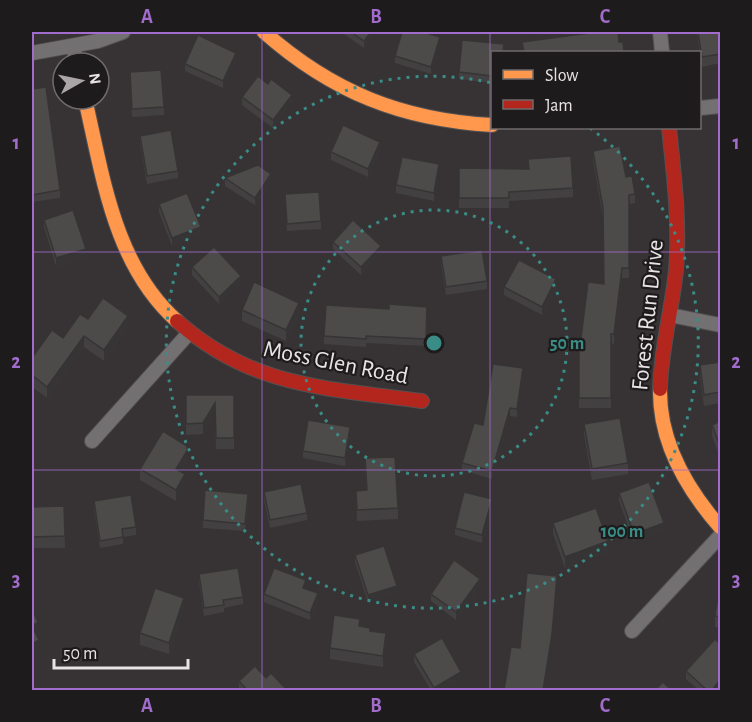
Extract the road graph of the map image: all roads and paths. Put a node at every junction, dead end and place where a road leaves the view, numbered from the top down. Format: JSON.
{"nodes":[{"id":1,"x":123,"y":32,"type":"edge"},
{"id":2,"x":264,"y":32,"type":"edge"},
{"id":3,"x":660,"y":32,"type":"edge"},
{"id":4,"x":73,"y":46,"type":"junction"},
{"id":5,"x":74,"y":51,"type":"edge"},
{"id":6,"x":662,"y":51,"type":"edge"},
{"id":7,"x":32,"y":53,"type":"edge"},
{"id":8,"x":720,"y":106,"type":"edge"},
{"id":9,"x":701,"y":108,"type":"edge"},
{"id":10,"x":88,"y":111,"type":"edge"},
{"id":11,"x":491,"y":125,"type":"edge"},
{"id":12,"x":669,"y":129,"type":"edge"},
{"id":13,"x":670,"y":315,"type":"junction"},
{"id":14,"x":720,"y":325,"type":"edge"},
{"id":15,"x":189,"y":333,"type":"junction"},
{"id":16,"x":422,"y":401,"type":"dead end"},
{"id":17,"x":92,"y":441,"type":"dead end"},
{"id":18,"x":720,"y":527,"type":"edge"},
{"id":19,"x":720,"y":536,"type":"edge"},
{"id":20,"x":632,"y":631,"type":"dead end"}],
"edges":[{"from":1,"to":4,"type":"street"},
{"from":2,"to":11,"type":"street"},
{"from":3,"to":6,"type":"street"},
{"from":4,"to":5,"type":"street"},
{"from":4,"to":7,"type":"street"},
{"from":8,"to":9,"type":"street"},
{"from":10,"to":15,"type":"street","name":"Moss Glen Road"},
{"from":12,"to":13,"type":"street","name":"Forest Run Drive"},
{"from":13,"to":14,"type":"street"},
{"from":13,"to":18,"type":"street","name":"Forest Run Drive"},
{"from":15,"to":16,"type":"street","name":"Moss Glen Road"},
{"from":15,"to":17,"type":"street"},
{"from":19,"to":20,"type":"street"}]}
